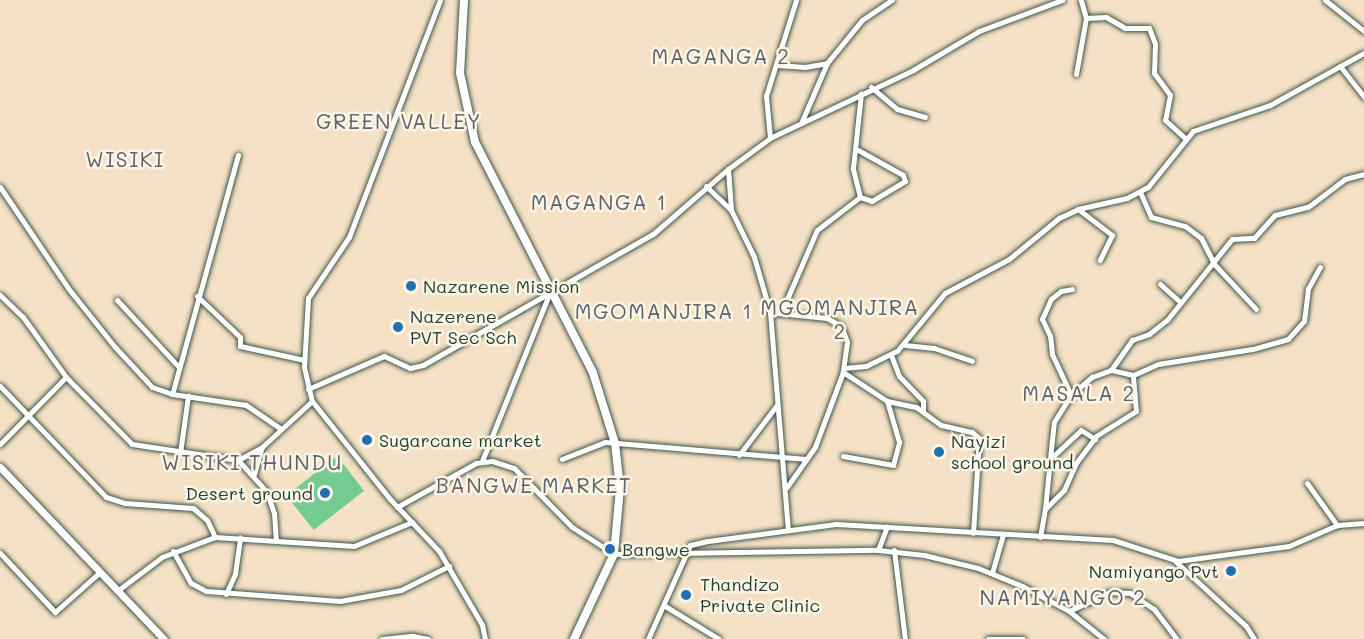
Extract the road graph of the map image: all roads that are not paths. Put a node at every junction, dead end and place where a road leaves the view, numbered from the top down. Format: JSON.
{"nodes":[{"id":1,"x":440,"y":0,"type":"edge"},
{"id":2,"x":464,"y":0,"type":"edge"},
{"id":3,"x":796,"y":0,"type":"edge"},
{"id":4,"x":892,"y":0,"type":"edge"},
{"id":5,"x":1062,"y":0,"type":"edge"},
{"id":6,"x":1082,"y":0,"type":"edge"},
{"id":7,"x":1324,"y":0,"type":"edge"},
{"id":8,"x":1086,"y":18,"type":"junction"},
{"id":9,"x":1364,"y":31,"type":"edge"},
{"id":10,"x":1364,"y":53,"type":"edge"},
{"id":11,"x":827,"y":63,"type":"junction"},
{"id":12,"x":777,"y":65,"type":"junction"},
{"id":13,"x":1340,"y":66,"type":"junction"},
{"id":14,"x":1076,"y":74,"type":"dead end"},
{"id":15,"x":871,"y":87,"type":"junction"},
{"id":16,"x":861,"y":93,"type":"junction"},
{"id":17,"x":1364,"y":97,"type":"edge"},
{"id":18,"x":925,"y":117,"type":"dead end"},
{"id":19,"x":802,"y":122,"type":"junction"},
{"id":20,"x":770,"y":138,"type":"junction"},
{"id":21,"x":1185,"y":138,"type":"junction"},
{"id":22,"x":858,"y":150,"type":"junction"},
{"id":23,"x":238,"y":155,"type":"dead end"},
{"id":24,"x":728,"y":168,"type":"junction"},
{"id":25,"x":1364,"y":174,"type":"edge"},
{"id":26,"x":706,"y":186,"type":"junction"},
{"id":27,"x":0,"y":187,"type":"edge"},
{"id":28,"x":1140,"y":192,"type":"junction"},
{"id":29,"x":860,"y":197,"type":"junction"},
{"id":30,"x":1078,"y":209,"type":"junction"},
{"id":31,"x":731,"y":210,"type":"junction"},
{"id":32,"x":1100,"y":260,"type":"dead end"},
{"id":33,"x":1215,"y":265,"type":"junction"},
{"id":34,"x":1320,"y":267,"type":"dead end"},
{"id":35,"x":1160,"y":284,"type":"dead end"},
{"id":36,"x":1072,"y":289,"type":"dead end"},
{"id":37,"x":550,"y":294,"type":"junction"},
{"id":38,"x":0,"y":295,"type":"edge"},
{"id":39,"x":197,"y":296,"type":"junction"},
{"id":40,"x":117,"y":300,"type":"dead end"},
{"id":41,"x":1179,"y":301,"type":"junction"},
{"id":42,"x":1256,"y":309,"type":"dead end"},
{"id":43,"x":770,"y":312,"type":"junction"},
{"id":44,"x":781,"y":313,"type":"junction"},
{"id":45,"x":905,"y":345,"type":"junction"},
{"id":46,"x":891,"y":355,"type":"junction"},
{"id":47,"x":304,"y":360,"type":"junction"},
{"id":48,"x":972,"y":361,"type":"dead end"},
{"id":49,"x":178,"y":366,"type":"junction"},
{"id":50,"x":844,"y":370,"type":"junction"},
{"id":51,"x":1111,"y":370,"type":"junction"},
{"id":52,"x":1133,"y":375,"type":"junction"},
{"id":53,"x":66,"y":377,"type":"junction"},
{"id":54,"x":0,"y":386,"type":"edge"},
{"id":55,"x":308,"y":389,"type":"junction"},
{"id":56,"x":172,"y":393,"type":"junction"},
{"id":57,"x":1071,"y":394,"type":"junction"},
{"id":58,"x":188,"y":396,"type":"junction"},
{"id":59,"x":312,"y":401,"type":"junction"},
{"id":60,"x":887,"y":401,"type":"junction"},
{"id":61,"x":777,"y":405,"type":"junction"},
{"id":62,"x":923,"y":410,"type":"junction"},
{"id":63,"x":27,"y":415,"type":"junction"},
{"id":64,"x":281,"y":429,"type":"junction"},
{"id":65,"x":1095,"y":439,"type":"junction"},
{"id":66,"x":615,"y":443,"type":"junction"},
{"id":67,"x":0,"y":444,"type":"edge"},
{"id":68,"x":262,"y":447,"type":"junction"},
{"id":69,"x":180,"y":453,"type":"junction"},
{"id":70,"x":739,"y":455,"type":"junction"},
{"id":71,"x":843,"y":456,"type":"dead end"},
{"id":72,"x":782,"y":458,"type":"junction"},
{"id":73,"x":562,"y":459,"type":"dead end"},
{"id":74,"x":806,"y":459,"type":"junction"},
{"id":75,"x":1050,"y":459,"type":"junction"},
{"id":76,"x":238,"y":460,"type":"junction"},
{"id":77,"x":482,"y":461,"type":"junction"},
{"id":78,"x":0,"y":467,"type":"edge"},
{"id":79,"x":254,"y":476,"type":"junction"},
{"id":80,"x":1307,"y":483,"type":"dead end"},
{"id":81,"x":786,"y":488,"type":"junction"},
{"id":82,"x":397,"y":507,"type":"junction"},
{"id":83,"x":1045,"y":509,"type":"junction"},
{"id":84,"x":412,"y":522,"type":"junction"},
{"id":85,"x":1364,"y":523,"type":"edge"},
{"id":86,"x":1337,"y":525,"type":"junction"},
{"id":87,"x":887,"y":527,"type":"junction"},
{"id":88,"x":788,"y":529,"type":"junction"},
{"id":89,"x":973,"y":533,"type":"junction"},
{"id":90,"x":1003,"y":535,"type":"junction"},
{"id":91,"x":215,"y":537,"type":"junction"},
{"id":92,"x":240,"y":537,"type":"junction"},
{"id":93,"x":1040,"y":537,"type":"junction"},
{"id":94,"x":276,"y":540,"type":"junction"},
{"id":95,"x":878,"y":550,"type":"junction"},
{"id":96,"x":894,"y":550,"type":"junction"},
{"id":97,"x":173,"y":551,"type":"junction"},
{"id":98,"x":0,"y":553,"type":"edge"},
{"id":99,"x":614,"y":554,"type":"junction"},
{"id":100,"x":687,"y":554,"type":"junction"},
{"id":101,"x":1174,"y":561,"type":"junction"},
{"id":102,"x":449,"y":566,"type":"junction"},
{"id":103,"x":100,"y":572,"type":"junction"},
{"id":104,"x":992,"y":573,"type":"junction"},
{"id":105,"x":117,"y":591,"type":"junction"},
{"id":106,"x":226,"y":594,"type":"junction"},
{"id":107,"x":665,"y":606,"type":"junction"},
{"id":108,"x":1069,"y":611,"type":"junction"},
{"id":109,"x":164,"y":639,"type":"edge"},
{"id":110,"x":382,"y":639,"type":"edge"},
{"id":111,"x":428,"y":639,"type":"edge"},
{"id":112,"x":485,"y":639,"type":"edge"},
{"id":113,"x":574,"y":639,"type":"edge"},
{"id":114,"x":648,"y":639,"type":"edge"},
{"id":115,"x":719,"y":639,"type":"edge"},
{"id":116,"x":905,"y":639,"type":"edge"},
{"id":117,"x":988,"y":639,"type":"edge"},
{"id":118,"x":1023,"y":639,"type":"edge"},
{"id":119,"x":1104,"y":639,"type":"edge"},
{"id":120,"x":1178,"y":639,"type":"edge"},
{"id":121,"x":1254,"y":639,"type":"edge"}],
"edges":[{"from":1,"to":47,"type":"street"},
{"from":2,"to":37,"type":"main road"},
{"from":3,"to":12,"type":"street"},
{"from":4,"to":11,"type":"street"},
{"from":5,"to":15,"type":"street"},
{"from":6,"to":8,"type":"street"},
{"from":7,"to":9,"type":"street"},
{"from":8,"to":14,"type":"street"},
{"from":8,"to":21,"type":"street"},
{"from":10,"to":13,"type":"street"},
{"from":11,"to":12,"type":"street"},
{"from":11,"to":19,"type":"street"},
{"from":12,"to":20,"type":"street"},
{"from":13,"to":17,"type":"street"},
{"from":13,"to":21,"type":"street"},
{"from":15,"to":16,"type":"street"},
{"from":15,"to":18,"type":"street"},
{"from":16,"to":19,"type":"street"},
{"from":16,"to":22,"type":"street"},
{"from":19,"to":20,"type":"street"},
{"from":20,"to":24,"type":"street"},
{"from":21,"to":28,"type":"street"},
{"from":22,"to":29,"type":"street"},
{"from":22,"to":29,"type":"street"},
{"from":23,"to":39,"type":"street"},
{"from":24,"to":26,"type":"street"},
{"from":24,"to":31,"type":"street"},
{"from":25,"to":33,"type":"street"},
{"from":26,"to":31,"type":"street"},
{"from":26,"to":37,"type":"street"},
{"from":27,"to":56,"type":"street"},
{"from":28,"to":30,"type":"street"},
{"from":28,"to":33,"type":"street"},
{"from":29,"to":44,"type":"street"},
{"from":30,"to":32,"type":"street"},
{"from":30,"to":45,"type":"street"},
{"from":31,"to":43,"type":"street"},
{"from":33,"to":41,"type":"street"},
{"from":33,"to":42,"type":"street"},
{"from":34,"to":52,"type":"street"},
{"from":35,"to":41,"type":"street"},
{"from":36,"to":57,"type":"street"},
{"from":37,"to":55,"type":"street"},
{"from":37,"to":66,"type":"main road"},
{"from":37,"to":77,"type":"street"},
{"from":38,"to":53,"type":"street"},
{"from":39,"to":47,"type":"street"},
{"from":39,"to":49,"type":"street"},
{"from":40,"to":49,"type":"street"},
{"from":41,"to":51,"type":"street"},
{"from":43,"to":44,"type":"street"},
{"from":43,"to":61,"type":"street"},
{"from":44,"to":50,"type":"street"},
{"from":45,"to":46,"type":"street"},
{"from":45,"to":48,"type":"street"},
{"from":46,"to":50,"type":"street"},
{"from":46,"to":62,"type":"street"},
{"from":47,"to":55,"type":"street"},
{"from":49,"to":56,"type":"street"},
{"from":50,"to":60,"type":"street"},
{"from":50,"to":74,"type":"street"},
{"from":51,"to":52,"type":"street"},
{"from":51,"to":57,"type":"street"},
{"from":52,"to":65,"type":"street"},
{"from":53,"to":63,"type":"street"},
{"from":53,"to":69,"type":"street"},
{"from":54,"to":63,"type":"street"},
{"from":55,"to":59,"type":"street"},
{"from":56,"to":58,"type":"street"},
{"from":57,"to":75,"type":"street"},
{"from":58,"to":64,"type":"street"},
{"from":58,"to":69,"type":"street"},
{"from":59,"to":64,"type":"street"},
{"from":59,"to":82,"type":"street"},
{"from":60,"to":62,"type":"street"},
{"from":60,"to":71,"type":"street"},
{"from":61,"to":70,"type":"street"},
{"from":61,"to":72,"type":"street"},
{"from":62,"to":89,"type":"street"},
{"from":63,"to":67,"type":"street"},
{"from":63,"to":91,"type":"street"},
{"from":64,"to":68,"type":"street"},
{"from":65,"to":75,"type":"street"},
{"from":65,"to":83,"type":"street"},
{"from":66,"to":70,"type":"street"},
{"from":66,"to":73,"type":"street"},
{"from":66,"to":99,"type":"main road"},
{"from":68,"to":76,"type":"street"},
{"from":68,"to":79,"type":"street"},
{"from":69,"to":76,"type":"street"},
{"from":70,"to":72,"type":"street"},
{"from":72,"to":74,"type":"street"},
{"from":72,"to":81,"type":"street"},
{"from":74,"to":81,"type":"street"},
{"from":75,"to":83,"type":"street"},
{"from":76,"to":79,"type":"street"},
{"from":77,"to":82,"type":"street"},
{"from":77,"to":99,"type":"street"},
{"from":78,"to":103,"type":"street"},
{"from":79,"to":94,"type":"street"},
{"from":80,"to":86,"type":"street"},
{"from":81,"to":88,"type":"street"},
{"from":82,"to":84,"type":"street"},
{"from":83,"to":93,"type":"street"},
{"from":84,"to":94,"type":"street"},
{"from":84,"to":102,"type":"street"},
{"from":85,"to":86,"type":"street"},
{"from":86,"to":101,"type":"street"},
{"from":87,"to":88,"type":"street"},
{"from":87,"to":89,"type":"street"},
{"from":87,"to":95,"type":"street"},
{"from":88,"to":100,"type":"street"},
{"from":89,"to":90,"type":"street"},
{"from":90,"to":93,"type":"street"},
{"from":90,"to":104,"type":"street"},
{"from":91,"to":92,"type":"street"},
{"from":91,"to":97,"type":"street"},
{"from":92,"to":94,"type":"street"},
{"from":92,"to":106,"type":"street"},
{"from":93,"to":101,"type":"street"},
{"from":95,"to":96,"type":"street"},
{"from":95,"to":100,"type":"street"},
{"from":96,"to":104,"type":"street"},
{"from":96,"to":116,"type":"street"},
{"from":97,"to":105,"type":"street"},
{"from":97,"to":106,"type":"street"},
{"from":98,"to":103,"type":"street"},
{"from":99,"to":100,"type":"street"},
{"from":99,"to":113,"type":"main road"},
{"from":100,"to":107,"type":"street"},
{"from":101,"to":121,"type":"street"},
{"from":102,"to":106,"type":"street"},
{"from":102,"to":112,"type":"street"},
{"from":103,"to":105,"type":"street"},
{"from":104,"to":108,"type":"street"},
{"from":105,"to":109,"type":"street"},
{"from":107,"to":114,"type":"street"},
{"from":107,"to":115,"type":"street"},
{"from":108,"to":119,"type":"street"},
{"from":108,"to":120,"type":"street"},
{"from":110,"to":111,"type":"street"},
{"from":117,"to":118,"type":"street"}]}
